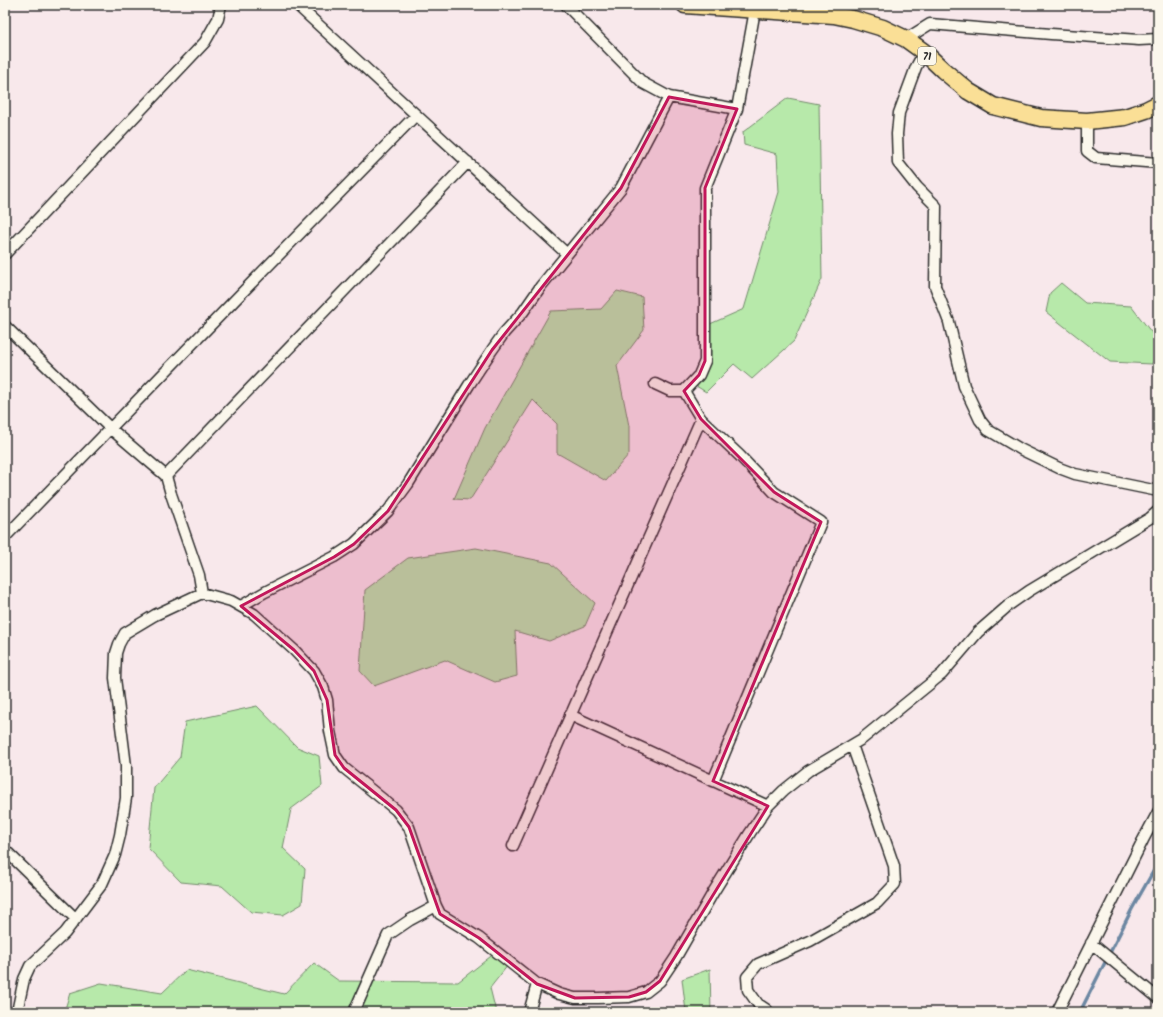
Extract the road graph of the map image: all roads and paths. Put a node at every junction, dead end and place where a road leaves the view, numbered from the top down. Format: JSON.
{"nodes":[{"id":1,"x":221,"y":5,"type":"edge"},
{"id":2,"x":297,"y":5,"type":"edge"},
{"id":3,"x":566,"y":5,"type":"edge"},
{"id":4,"x":685,"y":5,"type":"edge"},
{"id":5,"x":755,"y":10,"type":"junction"},
{"id":6,"x":836,"y":10,"type":"edge"},
{"id":7,"x":1158,"y":38,"type":"edge"},
{"id":8,"x":906,"y":39,"type":"junction"},
{"id":9,"x":924,"y":52,"type":"junction"},
{"id":10,"x":669,"y":97,"type":"junction"},
{"id":11,"x":1158,"y":104,"type":"edge"},
{"id":12,"x":736,"y":109,"type":"junction"},
{"id":13,"x":416,"y":115,"type":"junction"},
{"id":14,"x":1087,"y":121,"type":"junction"},
{"id":15,"x":468,"y":162,"type":"junction"},
{"id":16,"x":1158,"y":164,"type":"edge"},
{"id":17,"x":5,"y":254,"type":"edge"},
{"id":18,"x":567,"y":254,"type":"junction"},
{"id":19,"x":5,"y":326,"type":"edge"},
{"id":20,"x":655,"y":384,"type":"dead end"},
{"id":21,"x":684,"y":391,"type":"junction"},
{"id":22,"x":701,"y":419,"type":"junction"},
{"id":23,"x":110,"y":429,"type":"junction"},
{"id":24,"x":166,"y":476,"type":"junction"},
{"id":25,"x":1158,"y":491,"type":"edge"},
{"id":26,"x":1158,"y":511,"type":"edge"},
{"id":27,"x":5,"y":537,"type":"edge"},
{"id":28,"x":202,"y":593,"type":"junction"},
{"id":29,"x":241,"y":606,"type":"junction"},
{"id":30,"x":570,"y":715,"type":"junction"},
{"id":31,"x":852,"y":745,"type":"junction"},
{"id":32,"x":713,"y":781,"type":"junction"},
{"id":33,"x":768,"y":806,"type":"junction"},
{"id":34,"x":1158,"y":812,"type":"edge"},
{"id":35,"x":513,"y":846,"type":"dead end"},
{"id":36,"x":5,"y":850,"type":"edge"},
{"id":37,"x":436,"y":906,"type":"junction"},
{"id":38,"x":76,"y":919,"type":"junction"},
{"id":39,"x":1091,"y":943,"type":"junction"},
{"id":40,"x":537,"y":984,"type":"junction"},
{"id":41,"x":1158,"y":998,"type":"edge"},
{"id":42,"x":767,"y":1010,"type":"dead end"},
{"id":43,"x":17,"y":1012,"type":"edge"},
{"id":44,"x":354,"y":1012,"type":"edge"},
{"id":45,"x":529,"y":1012,"type":"edge"},
{"id":46,"x":1057,"y":1012,"type":"edge"}],
"edges":[{"from":1,"to":17,"type":"street"},
{"from":2,"to":13,"type":"street"},
{"from":3,"to":10,"type":"street"},
{"from":4,"to":5,"type":"main road","number":"71"},
{"from":5,"to":6,"type":"main road","number":"71"},
{"from":5,"to":12,"type":"street"},
{"from":6,"to":8,"type":"main road","number":"71"},
{"from":7,"to":8,"type":"street"},
{"from":8,"to":9,"type":"main road","number":"71"},
{"from":9,"to":14,"type":"main road","number":"71"},
{"from":9,"to":25,"type":"street"},
{"from":10,"to":12,"type":"street"},
{"from":10,"to":18,"type":"street"},
{"from":11,"to":14,"type":"main road","number":"71"},
{"from":12,"to":21,"type":"street"},
{"from":13,"to":15,"type":"street"},
{"from":13,"to":23,"type":"street"},
{"from":14,"to":16,"type":"street"},
{"from":15,"to":18,"type":"street"},
{"from":15,"to":24,"type":"street"},
{"from":18,"to":29,"type":"street"},
{"from":19,"to":23,"type":"street"},
{"from":20,"to":21,"type":"street"},
{"from":21,"to":22,"type":"street"},
{"from":22,"to":30,"type":"street"},
{"from":22,"to":32,"type":"street"},
{"from":23,"to":24,"type":"street"},
{"from":23,"to":27,"type":"street"},
{"from":24,"to":28,"type":"street"},
{"from":26,"to":31,"type":"street"},
{"from":28,"to":29,"type":"street"},
{"from":28,"to":38,"type":"street"},
{"from":29,"to":37,"type":"street"},
{"from":30,"to":32,"type":"street"},
{"from":30,"to":35,"type":"street"},
{"from":31,"to":33,"type":"street"},
{"from":31,"to":42,"type":"street"},
{"from":32,"to":33,"type":"street"},
{"from":33,"to":40,"type":"street"},
{"from":34,"to":39,"type":"street"},
{"from":36,"to":38,"type":"street"},
{"from":37,"to":40,"type":"street"},
{"from":37,"to":44,"type":"street"},
{"from":38,"to":43,"type":"street"},
{"from":39,"to":41,"type":"street"},
{"from":39,"to":46,"type":"street"},
{"from":40,"to":45,"type":"street"}]}
